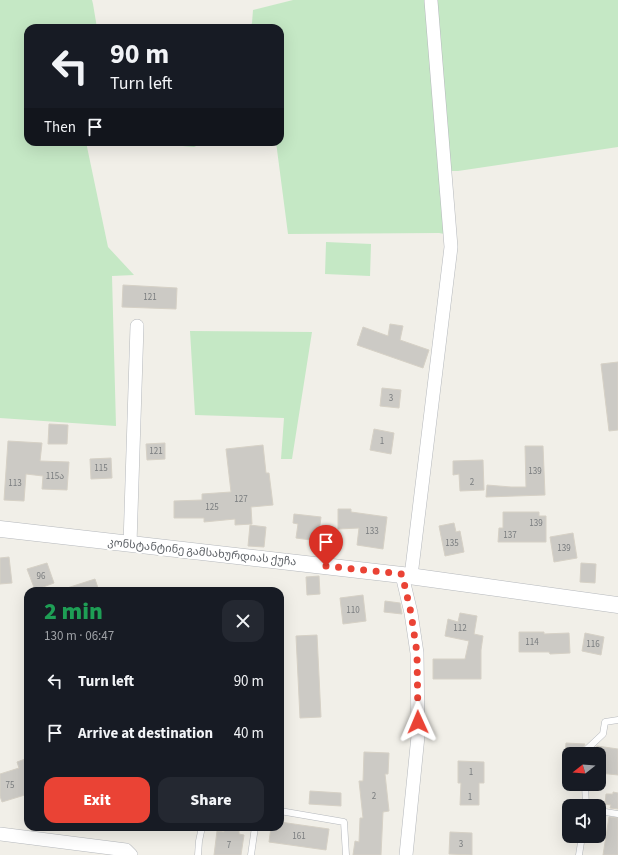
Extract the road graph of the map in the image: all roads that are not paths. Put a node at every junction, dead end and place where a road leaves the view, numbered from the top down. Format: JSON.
{"nodes":[{"id":1,"x":431,"y":1,"type":"edge"},
{"id":2,"x":137,"y":326,"type":"dead end"},
{"id":3,"x":0,"y":529,"type":"edge"},
{"id":4,"x":130,"y":544,"type":"junction"},
{"id":5,"x":406,"y":575,"type":"junction"},
{"id":6,"x":618,"y":605,"type":"edge"},
{"id":7,"x":618,"y":720,"type":"edge"},
{"id":8,"x":589,"y":747,"type":"edge"},
{"id":9,"x":284,"y":812,"type":"edge"},
{"id":10,"x":606,"y":812,"type":"edge"},
{"id":11,"x":618,"y":814,"type":"edge"},
{"id":12,"x":201,"y":831,"type":"edge"},
{"id":13,"x":254,"y":831,"type":"edge"},
{"id":14,"x":0,"y":834,"type":"edge"},
{"id":15,"x":581,"y":843,"type":"edge"},
{"id":16,"x":131,"y":855,"type":"edge"},
{"id":17,"x":198,"y":855,"type":"edge"},
{"id":18,"x":251,"y":855,"type":"edge"},
{"id":19,"x":346,"y":855,"type":"edge"},
{"id":20,"x":406,"y":855,"type":"edge"},
{"id":21,"x":579,"y":855,"type":"edge"}],
"edges":[{"from":1,"to":5,"type":"street"},
{"from":2,"to":4,"type":"street"},
{"from":3,"to":4,"type":"street","name":"კონსტანტინე გამსახურდიას ქუჩა"},
{"from":4,"to":5,"type":"street","name":"კონსტანტინე გამსახურდიას ქუჩა"},
{"from":5,"to":6,"type":"street","name":"კონსტანტინე გამსახურდიას ქუჩა"},
{"from":5,"to":20,"type":"street"},
{"from":7,"to":8,"type":"lane"},
{"from":9,"to":19,"type":"lane"},
{"from":10,"to":11,"type":"lane"},
{"from":12,"to":17,"type":"lane"},
{"from":13,"to":18,"type":"lane"},
{"from":14,"to":16,"type":"street"},
{"from":15,"to":21,"type":"lane"}]}
